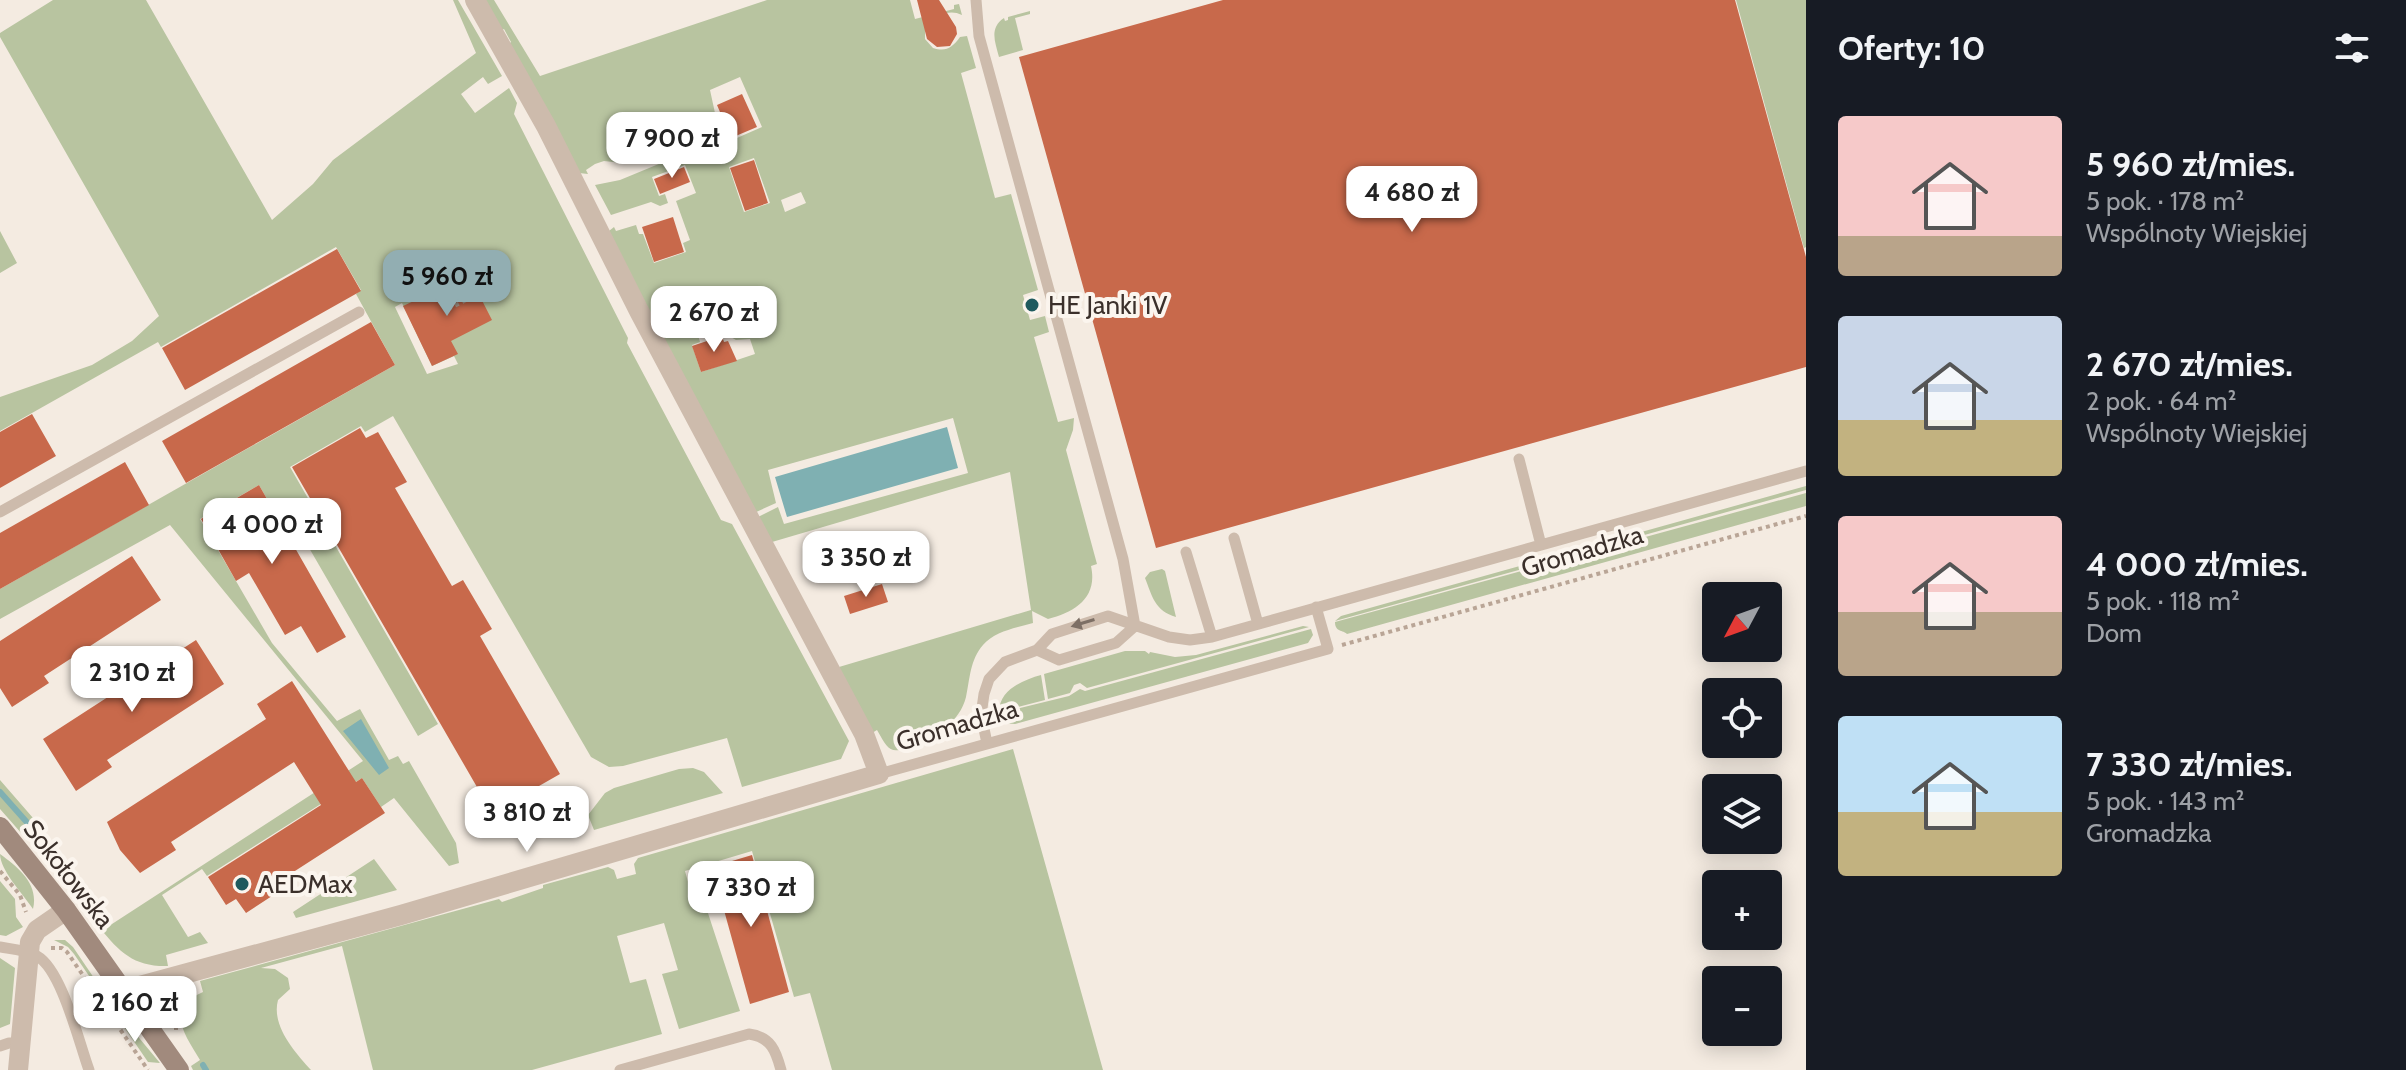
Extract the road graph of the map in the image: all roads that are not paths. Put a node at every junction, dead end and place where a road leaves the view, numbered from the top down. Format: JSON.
{"nodes":[{"id":1,"x":475,"y":0,"type":"edge"},
{"id":2,"x":976,"y":0,"type":"edge"},
{"id":3,"x":359,"y":312,"type":"dead end"},
{"id":4,"x":1519,"y":459,"type":"dead end"},
{"id":5,"x":1806,"y":471,"type":"edge"},
{"id":6,"x":0,"y":512,"type":"edge"},
{"id":7,"x":1234,"y":538,"type":"dead end"},
{"id":8,"x":1541,"y":545,"type":"junction"},
{"id":9,"x":1186,"y":552,"type":"dead end"},
{"id":10,"x":1316,"y":607,"type":"junction"},
{"id":11,"x":1258,"y":624,"type":"junction"},
{"id":12,"x":1135,"y":626,"type":"junction"},
{"id":13,"x":1212,"y":637,"type":"junction"},
{"id":14,"x":1037,"y":650,"type":"junction"},
{"id":15,"x":987,"y":743,"type":"junction"},
{"id":16,"x":879,"y":774,"type":"junction"},
{"id":17,"x":0,"y":827,"type":"edge"},
{"id":18,"x":66,"y":910,"type":"junction"},
{"id":19,"x":0,"y":947,"type":"edge"},
{"id":20,"x":38,"y":948,"type":"junction"},
{"id":21,"x":126,"y":994,"type":"junction"},
{"id":22,"x":10,"y":1045,"type":"edge"},
{"id":23,"x":18,"y":1070,"type":"edge"},
{"id":24,"x":89,"y":1070,"type":"edge"},
{"id":25,"x":179,"y":1070,"type":"edge"},
{"id":26,"x":620,"y":1070,"type":"edge"},
{"id":27,"x":781,"y":1070,"type":"edge"}],
"edges":[{"from":1,"to":16,"type":"street"},
{"from":2,"to":12,"type":"lane"},
{"from":3,"to":6,"type":"lane"},
{"from":4,"to":8,"type":"lane"},
{"from":5,"to":8,"type":"lane"},
{"from":7,"to":11,"type":"lane"},
{"from":8,"to":10,"type":"lane"},
{"from":9,"to":13,"type":"lane"},
{"from":10,"to":11,"type":"lane"},
{"from":10,"to":15,"type":"lane","name":"Gromadzka"},
{"from":11,"to":13,"type":"lane"},
{"from":12,"to":13,"type":"lane"},
{"from":12,"to":14,"type":"lane"},
{"from":12,"to":14,"type":"lane","one_way":true},
{"from":14,"to":15,"type":"lane"},
{"from":15,"to":16,"type":"lane","name":"Gromadzka"},
{"from":16,"to":21,"type":"street","name":"Gromadzka"},
{"from":17,"to":18,"type":"street","name":"Sokołowska"},
{"from":18,"to":20,"type":"street"},
{"from":18,"to":21,"type":"street","name":"Sokołowska"},
{"from":19,"to":20,"type":"lane"},
{"from":20,"to":22,"type":"street"},
{"from":20,"to":24,"type":"lane"},
{"from":21,"to":25,"type":"street","name":"Sokołowska"},
{"from":22,"to":23,"type":"street"},
{"from":26,"to":27,"type":"lane"}]}
